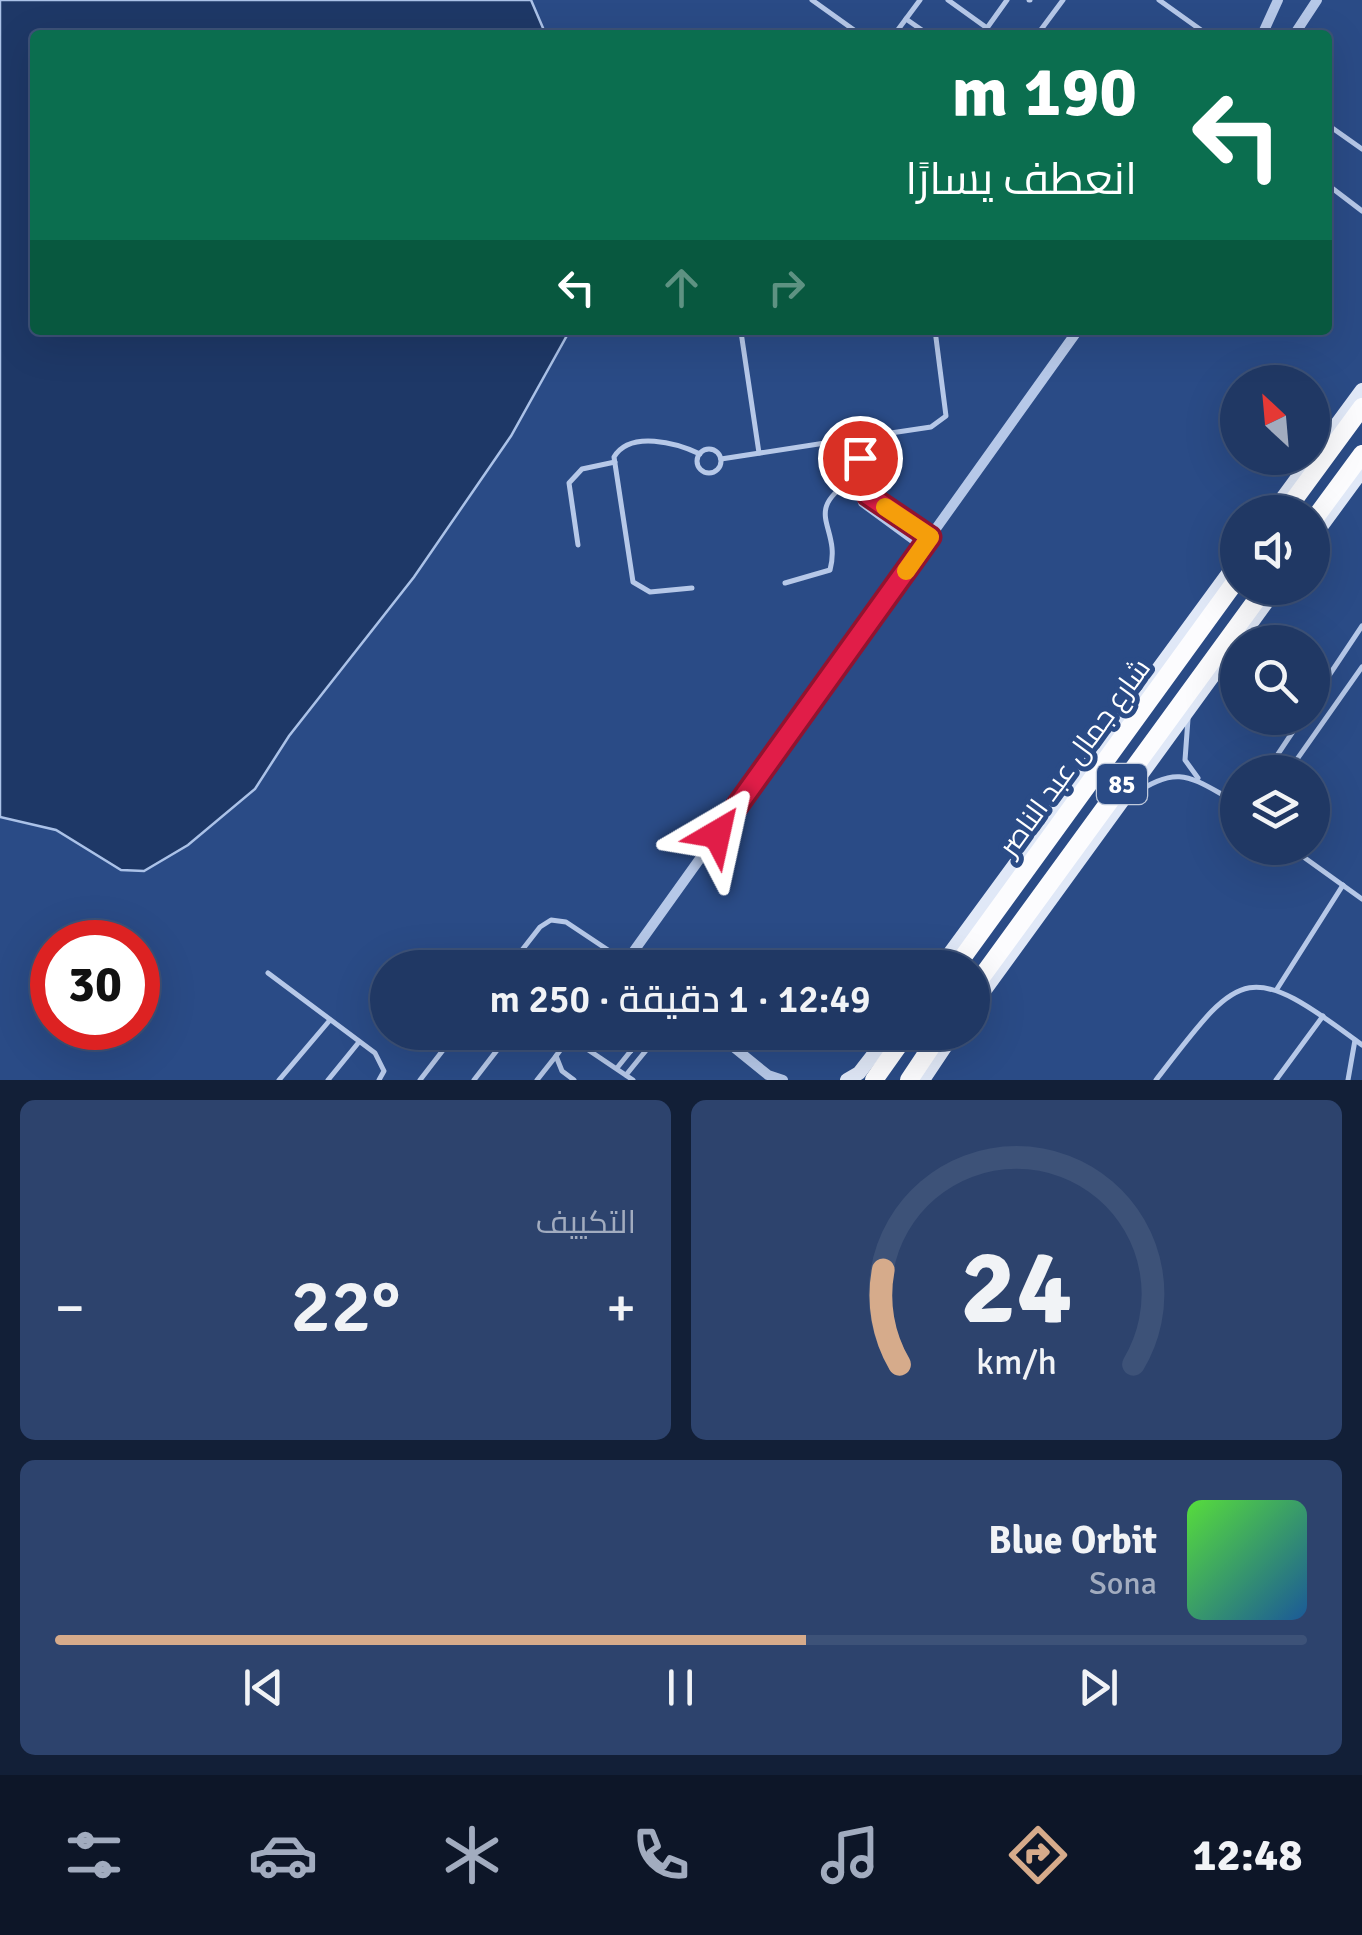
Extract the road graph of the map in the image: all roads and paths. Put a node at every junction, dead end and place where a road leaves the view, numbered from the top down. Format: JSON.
{"nodes":[{"id":1,"x":812,"y":0,"type":"edge"},
{"id":2,"x":920,"y":0,"type":"edge"},
{"id":3,"x":948,"y":0,"type":"edge"},
{"id":4,"x":1007,"y":0,"type":"edge"},
{"id":5,"x":1062,"y":0,"type":"edge"},
{"id":6,"x":1278,"y":0,"type":"edge"},
{"id":7,"x":1316,"y":0,"type":"edge"},
{"id":8,"x":1160,"y":1,"type":"edge"},
{"id":9,"x":906,"y":19,"type":"junction"},
{"id":10,"x":854,"y":30,"type":"edge"},
{"id":11,"x":898,"y":30,"type":"edge"},
{"id":12,"x":922,"y":30,"type":"edge"},
{"id":13,"x":982,"y":30,"type":"edge"},
{"id":14,"x":985,"y":30,"type":"edge"},
{"id":15,"x":1040,"y":30,"type":"edge"},
{"id":16,"x":1201,"y":30,"type":"edge"},
{"id":17,"x":1266,"y":30,"type":"edge"},
{"id":18,"x":1297,"y":30,"type":"edge"},
{"id":19,"x":1332,"y":128,"type":"edge"},
{"id":20,"x":1362,"y":149,"type":"edge"},
{"id":21,"x":1332,"y":188,"type":"edge"},
{"id":22,"x":1362,"y":211,"type":"edge"},
{"id":23,"x":741,"y":335,"type":"edge"},
{"id":24,"x":936,"y":335,"type":"edge"},
{"id":25,"x":1074,"y":335,"type":"edge"},
{"id":26,"x":1362,"y":390,"type":"edge"},
{"id":27,"x":1362,"y":407,"type":"edge"},
{"id":28,"x":864,"y":437,"type":"junction"},
{"id":29,"x":838,"y":441,"type":"junction"},
{"id":30,"x":862,"y":446,"type":"junction"},
{"id":31,"x":844,"y":450,"type":"junction"},
{"id":32,"x":700,"y":454,"type":"junction"},
{"id":33,"x":759,"y":454,"type":"junction"},
{"id":34,"x":1362,"y":454,"type":"edge"},
{"id":35,"x":721,"y":459,"type":"junction"},
{"id":36,"x":614,"y":462,"type":"junction"},
{"id":37,"x":1362,"y":471,"type":"edge"},
{"id":38,"x":852,"y":480,"type":"junction"},
{"id":39,"x":1285,"y":495,"type":"edge"},
{"id":40,"x":1298,"y":495,"type":"edge"},
{"id":41,"x":1330,"y":498,"type":"edge"},
{"id":42,"x":1330,"y":515,"type":"edge"},
{"id":43,"x":930,"y":537,"type":"junction"},
{"id":44,"x":578,"y":545,"type":"dead end"},
{"id":45,"x":922,"y":549,"type":"junction"},
{"id":46,"x":785,"y":584,"type":"dead end"},
{"id":47,"x":1220,"y":585,"type":"edge"},
{"id":48,"x":692,"y":588,"type":"dead end"},
{"id":49,"x":1220,"y":603,"type":"edge"},
{"id":50,"x":1253,"y":605,"type":"edge"},
{"id":51,"x":1266,"y":605,"type":"edge"},
{"id":52,"x":1362,"y":626,"type":"edge"},
{"id":53,"x":1362,"y":667,"type":"edge"},
{"id":54,"x":1330,"y":675,"type":"edge"},
{"id":55,"x":1189,"y":710,"type":"junction"},
{"id":56,"x":1300,"y":755,"type":"edge"},
{"id":57,"x":1204,"y":784,"type":"junction"},
{"id":58,"x":1220,"y":793,"type":"edge"},
{"id":59,"x":1122,"y":802,"type":"junction"},
{"id":60,"x":1315,"y":865,"type":"edge"},
{"id":61,"x":1343,"y":885,"type":"junction"},
{"id":62,"x":1362,"y":899,"type":"edge"},
{"id":63,"x":522,"y":950,"type":"edge"},
{"id":64,"x":609,"y":950,"type":"edge"},
{"id":65,"x":640,"y":950,"type":"edge"},
{"id":66,"x":952,"y":950,"type":"edge"},
{"id":67,"x":968,"y":950,"type":"edge"},
{"id":68,"x":990,"y":965,"type":"edge"},
{"id":69,"x":268,"y":973,"type":"dead end"},
{"id":70,"x":990,"y":983,"type":"edge"},
{"id":71,"x":1277,"y":989,"type":"junction"},
{"id":72,"x":1322,"y":1016,"type":"junction"},
{"id":73,"x":330,"y":1020,"type":"junction"},
{"id":74,"x":1355,"y":1040,"type":"junction"},
{"id":75,"x":360,"y":1042,"type":"junction"},
{"id":76,"x":1362,"y":1045,"type":"edge"},
{"id":77,"x":443,"y":1050,"type":"edge"},
{"id":78,"x":497,"y":1050,"type":"edge"},
{"id":79,"x":649,"y":1050,"type":"edge"},
{"id":80,"x":737,"y":1050,"type":"edge"},
{"id":81,"x":877,"y":1050,"type":"edge"},
{"id":82,"x":895,"y":1050,"type":"edge"},
{"id":83,"x":929,"y":1050,"type":"edge"},
{"id":84,"x":943,"y":1050,"type":"edge"},
{"id":85,"x":631,"y":1051,"type":"edge"},
{"id":86,"x":556,"y":1056,"type":"junction"},
{"id":87,"x":618,"y":1068,"type":"junction"},
{"id":88,"x":769,"y":1077,"type":"edge"},
{"id":89,"x":630,"y":1078,"type":"edge"},
{"id":90,"x":279,"y":1080,"type":"edge"},
{"id":91,"x":328,"y":1080,"type":"edge"},
{"id":92,"x":379,"y":1080,"type":"edge"},
{"id":93,"x":420,"y":1080,"type":"edge"},
{"id":94,"x":474,"y":1080,"type":"edge"},
{"id":95,"x":537,"y":1080,"type":"edge"},
{"id":96,"x":574,"y":1080,"type":"edge"},
{"id":97,"x":782,"y":1080,"type":"edge"},
{"id":98,"x":847,"y":1080,"type":"edge"},
{"id":99,"x":874,"y":1080,"type":"edge"},
{"id":100,"x":908,"y":1080,"type":"edge"},
{"id":101,"x":923,"y":1080,"type":"edge"},
{"id":102,"x":1156,"y":1080,"type":"edge"},
{"id":103,"x":1276,"y":1080,"type":"edge"},
{"id":104,"x":1348,"y":1080,"type":"edge"}],
"edges":[{"from":1,"to":10,"type":"lane"},
{"from":2,"to":9,"type":"lane"},
{"from":3,"to":13,"type":"lane"},
{"from":4,"to":14,"type":"lane"},
{"from":5,"to":15,"type":"lane"},
{"from":6,"to":17,"type":"street"},
{"from":7,"to":18,"type":"street"},
{"from":8,"to":16,"type":"lane"},
{"from":9,"to":11,"type":"lane"},
{"from":9,"to":12,"type":"lane"},
{"from":19,"to":20,"type":"lane"},
{"from":21,"to":22,"type":"lane"},
{"from":23,"to":33,"type":"lane"},
{"from":24,"to":28,"type":"lane"},
{"from":25,"to":43,"type":"street"},
{"from":26,"to":39,"type":"main road"},
{"from":27,"to":40,"type":"highway"},
{"from":28,"to":29,"type":"lane"},
{"from":28,"to":30,"type":"lane"},
{"from":29,"to":31,"type":"lane"},
{"from":29,"to":33,"type":"lane"},
{"from":30,"to":31,"type":"lane"},
{"from":30,"to":43,"type":"lane"},
{"from":31,"to":38,"type":"lane"},
{"from":32,"to":35,"type":"lane"},
{"from":32,"to":35,"type":"lane"},
{"from":32,"to":36,"type":"lane"},
{"from":33,"to":35,"type":"lane"},
{"from":34,"to":41,"type":"highway"},
{"from":36,"to":44,"type":"lane"},
{"from":36,"to":48,"type":"lane"},
{"from":37,"to":42,"type":"main road"},
{"from":38,"to":45,"type":"lane"},
{"from":38,"to":46,"type":"lane"},
{"from":43,"to":45,"type":"street"},
{"from":45,"to":65,"type":"street"},
{"from":47,"to":66,"type":"main road"},
{"from":49,"to":67,"type":"highway","name":"شارع جمال عبد الناصر","number":"85"},
{"from":50,"to":68,"type":"highway","name":"شارع جمال عبد الناصر","number":"85"},
{"from":51,"to":55,"type":"main road"},
{"from":52,"to":54,"type":"lane"},
{"from":53,"to":56,"type":"lane"},
{"from":55,"to":57,"type":"lane"},
{"from":55,"to":59,"type":"main road"},
{"from":57,"to":58,"type":"lane"},
{"from":57,"to":59,"type":"lane"},
{"from":59,"to":70,"type":"main road"},
{"from":60,"to":61,"type":"lane"},
{"from":61,"to":62,"type":"lane"},
{"from":61,"to":71,"type":"lane"},
{"from":63,"to":64,"type":"lane"},
{"from":69,"to":73,"type":"lane"},
{"from":71,"to":72,"type":"lane"},
{"from":71,"to":102,"type":"lane"},
{"from":72,"to":74,"type":"lane"},
{"from":72,"to":103,"type":"lane"},
{"from":73,"to":75,"type":"lane"},
{"from":73,"to":90,"type":"lane"},
{"from":74,"to":76,"type":"lane"},
{"from":74,"to":104,"type":"lane"},
{"from":75,"to":91,"type":"lane"},
{"from":75,"to":92,"type":"lane"},
{"from":77,"to":93,"type":"lane"},
{"from":78,"to":94,"type":"lane"},
{"from":79,"to":89,"type":"lane"},
{"from":80,"to":88,"type":"street"},
{"from":81,"to":98,"type":"main road"},
{"from":82,"to":99,"type":"highway"},
{"from":83,"to":100,"type":"highway"},
{"from":84,"to":101,"type":"main road"},
{"from":85,"to":87,"type":"lane"},
{"from":86,"to":87,"type":"lane"},
{"from":86,"to":95,"type":"lane"},
{"from":86,"to":96,"type":"lane"},
{"from":87,"to":89,"type":"lane"},
{"from":88,"to":97,"type":"street"}]}
